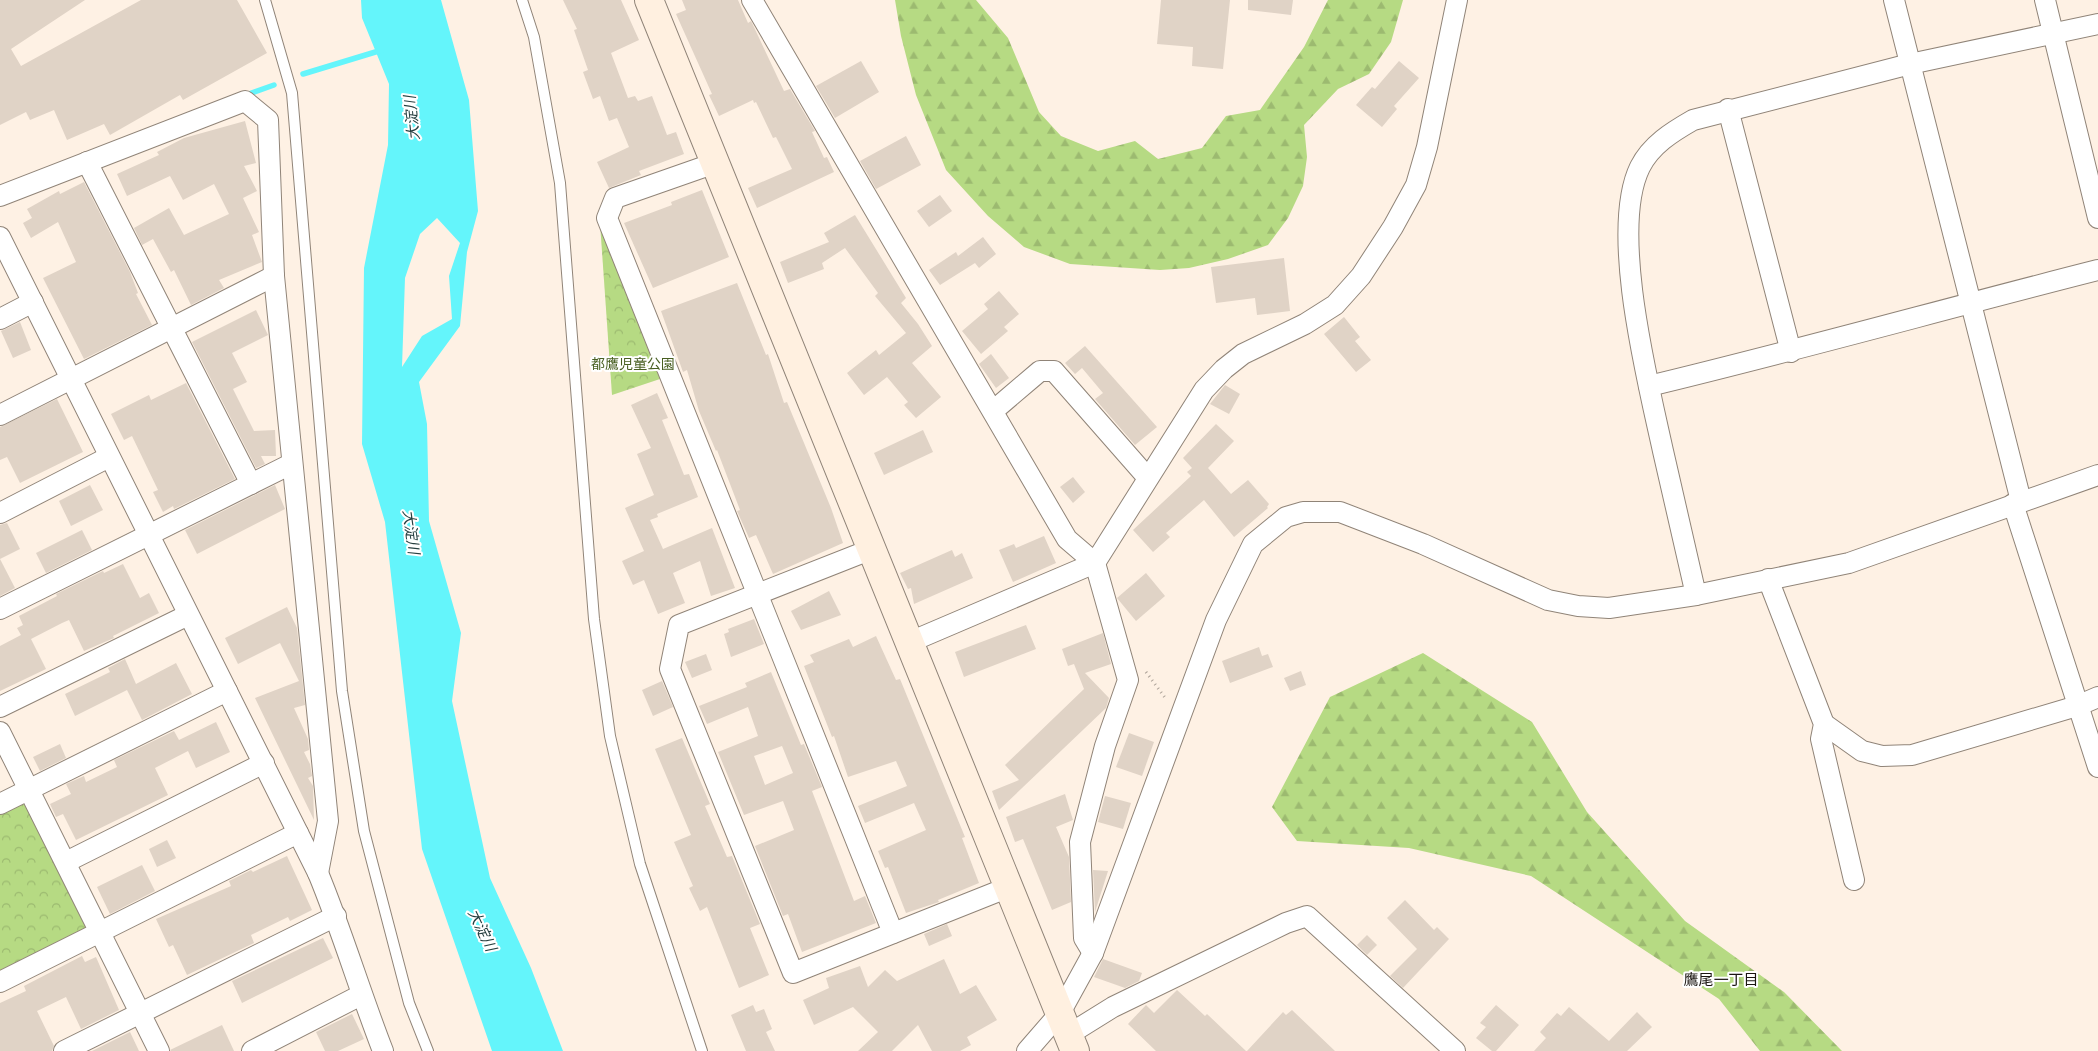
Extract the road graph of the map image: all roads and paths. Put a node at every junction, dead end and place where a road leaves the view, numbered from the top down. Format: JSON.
{"nodes":[{"id":1,"x":266,"y":0,"type":"edge"},
{"id":2,"x":522,"y":0,"type":"edge"},
{"id":3,"x":649,"y":0,"type":"edge"},
{"id":4,"x":752,"y":0,"type":"edge"},
{"id":5,"x":1457,"y":0,"type":"edge"},
{"id":6,"x":1894,"y":0,"type":"edge"},
{"id":7,"x":2045,"y":0,"type":"edge"},
{"id":8,"x":2098,"y":24,"type":"edge"},
{"id":9,"x":2053,"y":33,"type":"junction"},
{"id":10,"x":1910,"y":64,"type":"junction"},
{"id":11,"x":1728,"y":110,"type":"junction"},
{"id":12,"x":87,"y":162,"type":"junction"},
{"id":13,"x":715,"y":163,"type":"junction"},
{"id":14,"x":0,"y":196,"type":"edge"},
{"id":15,"x":2098,"y":218,"type":"edge"},
{"id":16,"x":0,"y":237,"type":"edge"},
{"id":17,"x":2098,"y":270,"type":"edge"},
{"id":18,"x":274,"y":276,"type":"junction"},
{"id":19,"x":33,"y":302,"type":"junction"},
{"id":20,"x":1972,"y":302,"type":"junction"},
{"id":21,"x":0,"y":319,"type":"edge"},
{"id":22,"x":170,"y":329,"type":"junction"},
{"id":23,"x":1791,"y":352,"type":"junction"},
{"id":24,"x":70,"y":377,"type":"junction"},
{"id":25,"x":1649,"y":386,"type":"junction"},
{"id":26,"x":993,"y":411,"type":"junction"},
{"id":27,"x":0,"y":415,"type":"edge"},
{"id":28,"x":109,"y":456,"type":"junction"},
{"id":29,"x":291,"y":464,"type":"junction"},
{"id":30,"x":2098,"y":475,"type":"edge"},
{"id":31,"x":1147,"y":477,"type":"junction"},
{"id":32,"x":251,"y":484,"type":"junction"},
{"id":33,"x":2017,"y":503,"type":"junction"},
{"id":34,"x":0,"y":513,"type":"edge"},
{"id":35,"x":148,"y":534,"type":"junction"},
{"id":36,"x":872,"y":549,"type":"junction"},
{"id":37,"x":1095,"y":563,"type":"junction"},
{"id":38,"x":1768,"y":580,"type":"junction"},
{"id":39,"x":759,"y":593,"type":"junction"},
{"id":40,"x":1696,"y":595,"type":"junction"},
{"id":41,"x":0,"y":609,"type":"edge"},
{"id":42,"x":188,"y":615,"type":"junction"},
{"id":43,"x":910,"y":642,"type":"junction"},
{"id":44,"x":227,"y":691,"type":"junction"},
{"id":45,"x":2098,"y":697,"type":"edge"},
{"id":46,"x":2077,"y":706,"type":"junction"},
{"id":47,"x":0,"y":707,"type":"edge"},
{"id":48,"x":1824,"y":724,"type":"junction"},
{"id":49,"x":0,"y":732,"type":"edge"},
{"id":50,"x":264,"y":762,"type":"junction"},
{"id":51,"x":2098,"y":767,"type":"edge"},
{"id":52,"x":29,"y":789,"type":"junction"},
{"id":53,"x":0,"y":804,"type":"edge"},
{"id":54,"x":298,"y":833,"type":"junction"},
{"id":55,"x":66,"y":862,"type":"junction"},
{"id":56,"x":318,"y":873,"type":"junction"},
{"id":57,"x":1854,"y":880,"type":"dead end"},
{"id":58,"x":1009,"y":886,"type":"junction"},
{"id":59,"x":336,"y":916,"type":"junction"},
{"id":60,"x":101,"y":933,"type":"junction"},
{"id":61,"x":894,"y":933,"type":"junction"},
{"id":62,"x":1092,"y":953,"type":"junction"},
{"id":63,"x":0,"y":982,"type":"edge"},
{"id":64,"x":361,"y":995,"type":"junction"},
{"id":65,"x":141,"y":1013,"type":"junction"},
{"id":66,"x":1068,"y":1033,"type":"edge"},
{"id":67,"x":1037,"y":1047,"type":"edge"},
{"id":68,"x":64,"y":1051,"type":"edge"},
{"id":69,"x":159,"y":1051,"type":"edge"},
{"id":70,"x":252,"y":1051,"type":"edge"},
{"id":71,"x":383,"y":1051,"type":"edge"},
{"id":72,"x":428,"y":1051,"type":"edge"},
{"id":73,"x":702,"y":1051,"type":"edge"},
{"id":74,"x":1455,"y":1051,"type":"edge"}],
"edges":[{"from":1,"to":72,"type":"lane"},
{"from":2,"to":73,"type":"lane"},
{"from":3,"to":13,"type":"street"},
{"from":4,"to":26,"type":"street"},
{"from":5,"to":31,"type":"street"},
{"from":6,"to":10,"type":"street"},
{"from":7,"to":9,"type":"street"},
{"from":8,"to":9,"type":"street"},
{"from":9,"to":10,"type":"street"},
{"from":9,"to":15,"type":"street"},
{"from":10,"to":11,"type":"street"},
{"from":10,"to":20,"type":"street"},
{"from":11,"to":23,"type":"street"},
{"from":11,"to":25,"type":"street"},
{"from":12,"to":14,"type":"street"},
{"from":12,"to":18,"type":"street"},
{"from":12,"to":22,"type":"street"},
{"from":13,"to":36,"type":"street"},
{"from":13,"to":39,"type":"street"},
{"from":16,"to":19,"type":"street"},
{"from":17,"to":20,"type":"street"},
{"from":18,"to":22,"type":"street"},
{"from":18,"to":29,"type":"street"},
{"from":19,"to":21,"type":"street"},
{"from":19,"to":24,"type":"street"},
{"from":20,"to":23,"type":"street"},
{"from":20,"to":33,"type":"street"},
{"from":22,"to":24,"type":"street"},
{"from":22,"to":32,"type":"street"},
{"from":23,"to":25,"type":"street"},
{"from":24,"to":27,"type":"street"},
{"from":24,"to":28,"type":"street"},
{"from":25,"to":40,"type":"street"},
{"from":26,"to":31,"type":"street"},
{"from":26,"to":37,"type":"street"},
{"from":28,"to":34,"type":"street"},
{"from":28,"to":35,"type":"street"},
{"from":29,"to":32,"type":"street"},
{"from":29,"to":56,"type":"street"},
{"from":30,"to":33,"type":"street"},
{"from":31,"to":37,"type":"street"},
{"from":32,"to":35,"type":"street"},
{"from":33,"to":38,"type":"street"},
{"from":33,"to":46,"type":"street"},
{"from":35,"to":41,"type":"street"},
{"from":35,"to":42,"type":"street"},
{"from":36,"to":39,"type":"street"},
{"from":36,"to":43,"type":"street"},
{"from":37,"to":43,"type":"street"},
{"from":37,"to":62,"type":"street"},
{"from":38,"to":40,"type":"street"},
{"from":38,"to":48,"type":"street"},
{"from":39,"to":61,"type":"street"},
{"from":39,"to":61,"type":"street"},
{"from":40,"to":62,"type":"street"},
{"from":42,"to":44,"type":"street"},
{"from":42,"to":47,"type":"street"},
{"from":43,"to":58,"type":"street"},
{"from":44,"to":50,"type":"street"},
{"from":44,"to":52,"type":"street"},
{"from":45,"to":46,"type":"street"},
{"from":46,"to":48,"type":"street"},
{"from":46,"to":51,"type":"street"},
{"from":48,"to":57,"type":"street"},
{"from":49,"to":52,"type":"street"},
{"from":50,"to":54,"type":"street"},
{"from":50,"to":55,"type":"street"},
{"from":52,"to":53,"type":"street"},
{"from":52,"to":55,"type":"street"},
{"from":54,"to":56,"type":"street"},
{"from":54,"to":60,"type":"street"},
{"from":55,"to":60,"type":"street"},
{"from":56,"to":59,"type":"street"},
{"from":58,"to":61,"type":"street"},
{"from":58,"to":66,"type":"street"},
{"from":59,"to":64,"type":"street"},
{"from":59,"to":65,"type":"street"},
{"from":60,"to":63,"type":"street"},
{"from":60,"to":65,"type":"street"},
{"from":62,"to":66,"type":"street"},
{"from":64,"to":70,"type":"street"},
{"from":64,"to":71,"type":"street"},
{"from":65,"to":68,"type":"street"},
{"from":65,"to":69,"type":"street"},
{"from":66,"to":67,"type":"street"},
{"from":66,"to":74,"type":"street"}]}
